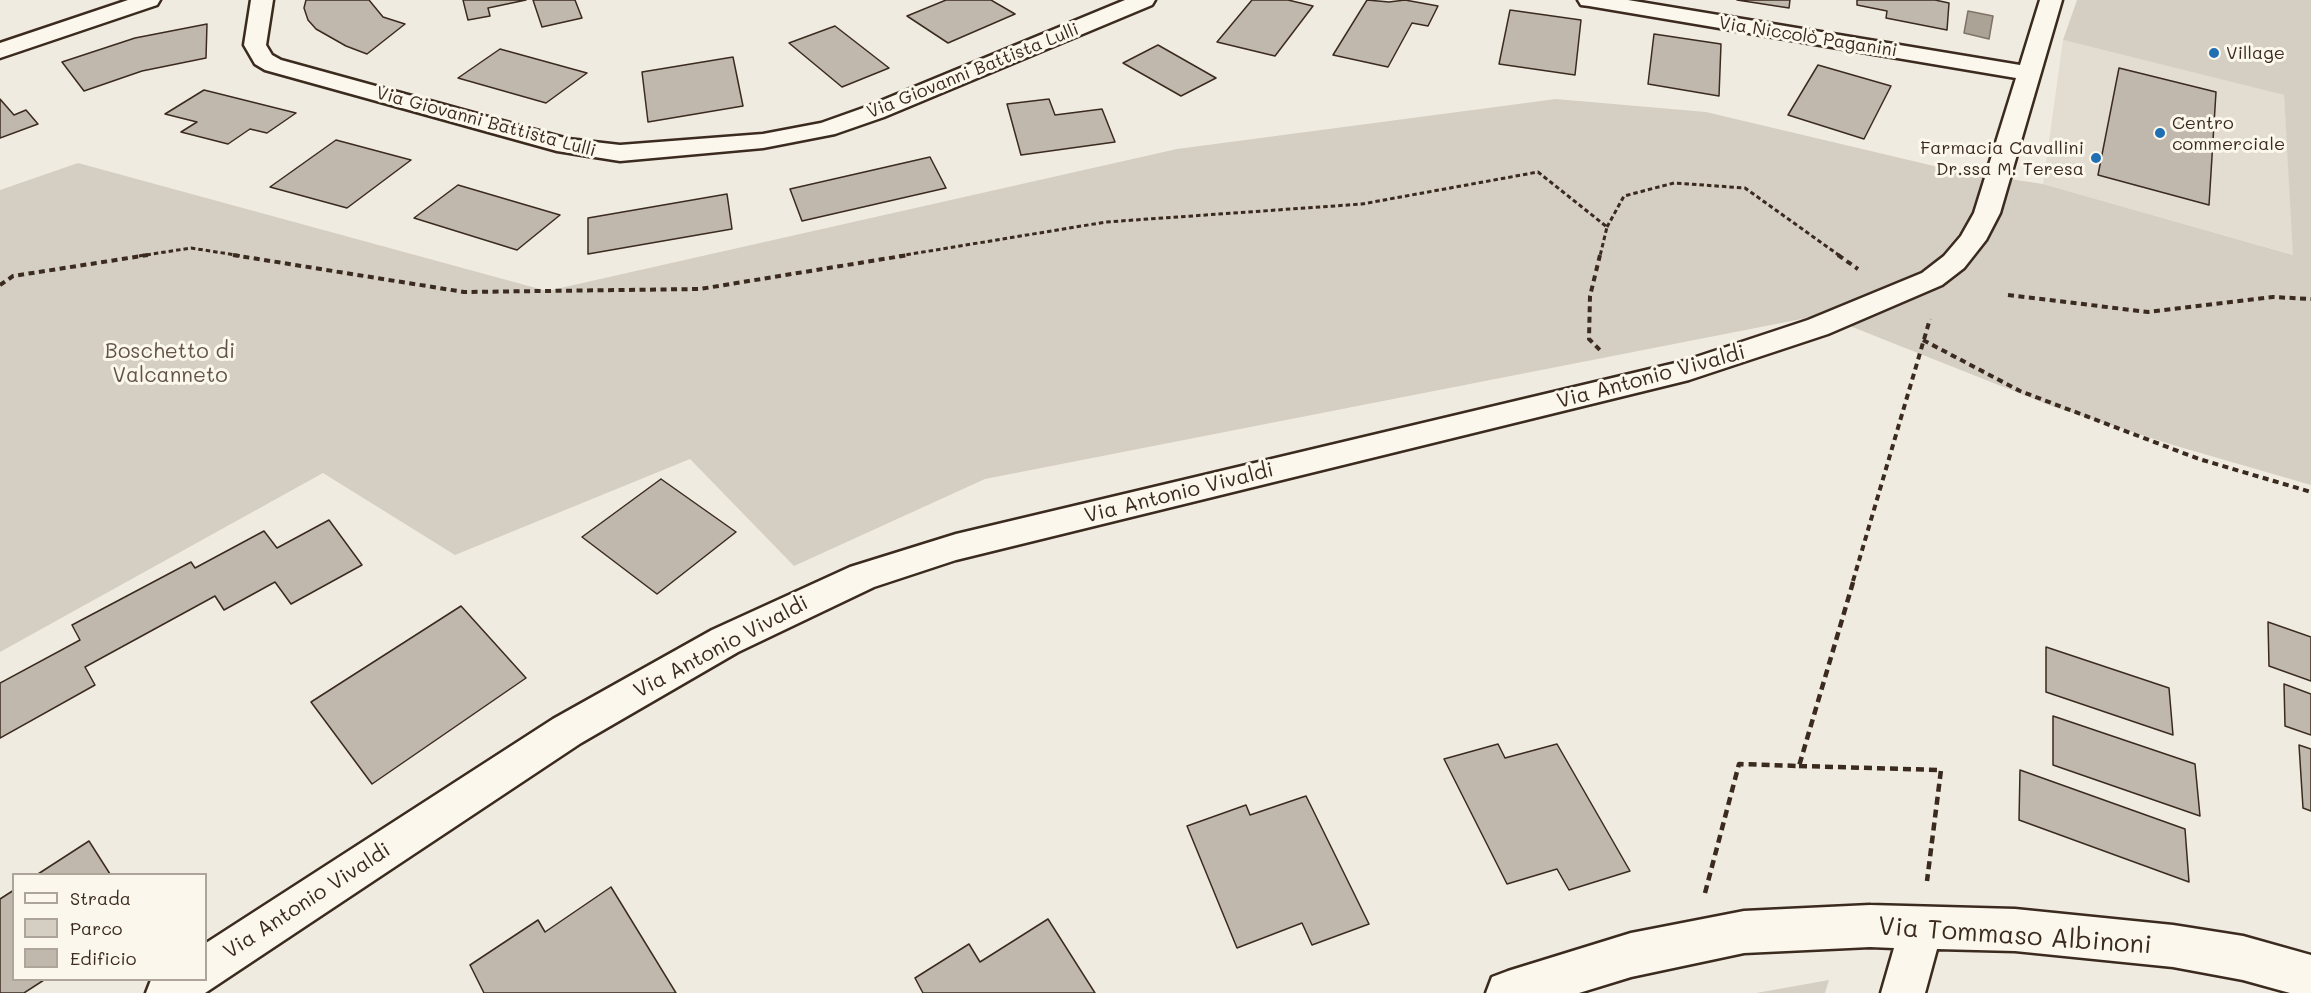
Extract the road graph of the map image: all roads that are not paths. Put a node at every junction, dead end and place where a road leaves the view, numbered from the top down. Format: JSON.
{"nodes":[{"id":1,"x":149,"y":0,"type":"edge"},
{"id":2,"x":262,"y":0,"type":"edge"},
{"id":3,"x":1144,"y":0,"type":"edge"},
{"id":4,"x":1589,"y":0,"type":"edge"},
{"id":5,"x":2050,"y":0,"type":"edge"},
{"id":6,"x":0,"y":51,"type":"edge"},
{"id":7,"x":2027,"y":73,"type":"junction"},
{"id":8,"x":1922,"y":928,"type":"junction"},
{"id":9,"x":207,"y":967,"type":"edge"},
{"id":10,"x":2311,"y":977,"type":"edge"},
{"id":11,"x":186,"y":981,"type":"edge"},
{"id":12,"x":168,"y":993,"type":"edge"},
{"id":13,"x":1508,"y":993,"type":"edge"},
{"id":14,"x":1903,"y":993,"type":"edge"}],
"edges":[{"from":1,"to":6,"type":"street"},
{"from":2,"to":3,"type":"street","name":"Via Giovanni Battista Lulli"},
{"from":4,"to":7,"type":"street","name":"Via Niccolò Paganini"},
{"from":5,"to":7,"type":"street","name":"Via Antonio Vivaldi"},
{"from":7,"to":9,"type":"street","name":"Via Antonio Vivaldi"},
{"from":8,"to":10,"type":"street","name":"Via Tommaso Albinoni"},
{"from":8,"to":13,"type":"street","name":"Via Tommaso Albinoni"},
{"from":8,"to":14,"type":"street"},
{"from":11,"to":12,"type":"street"}]}
